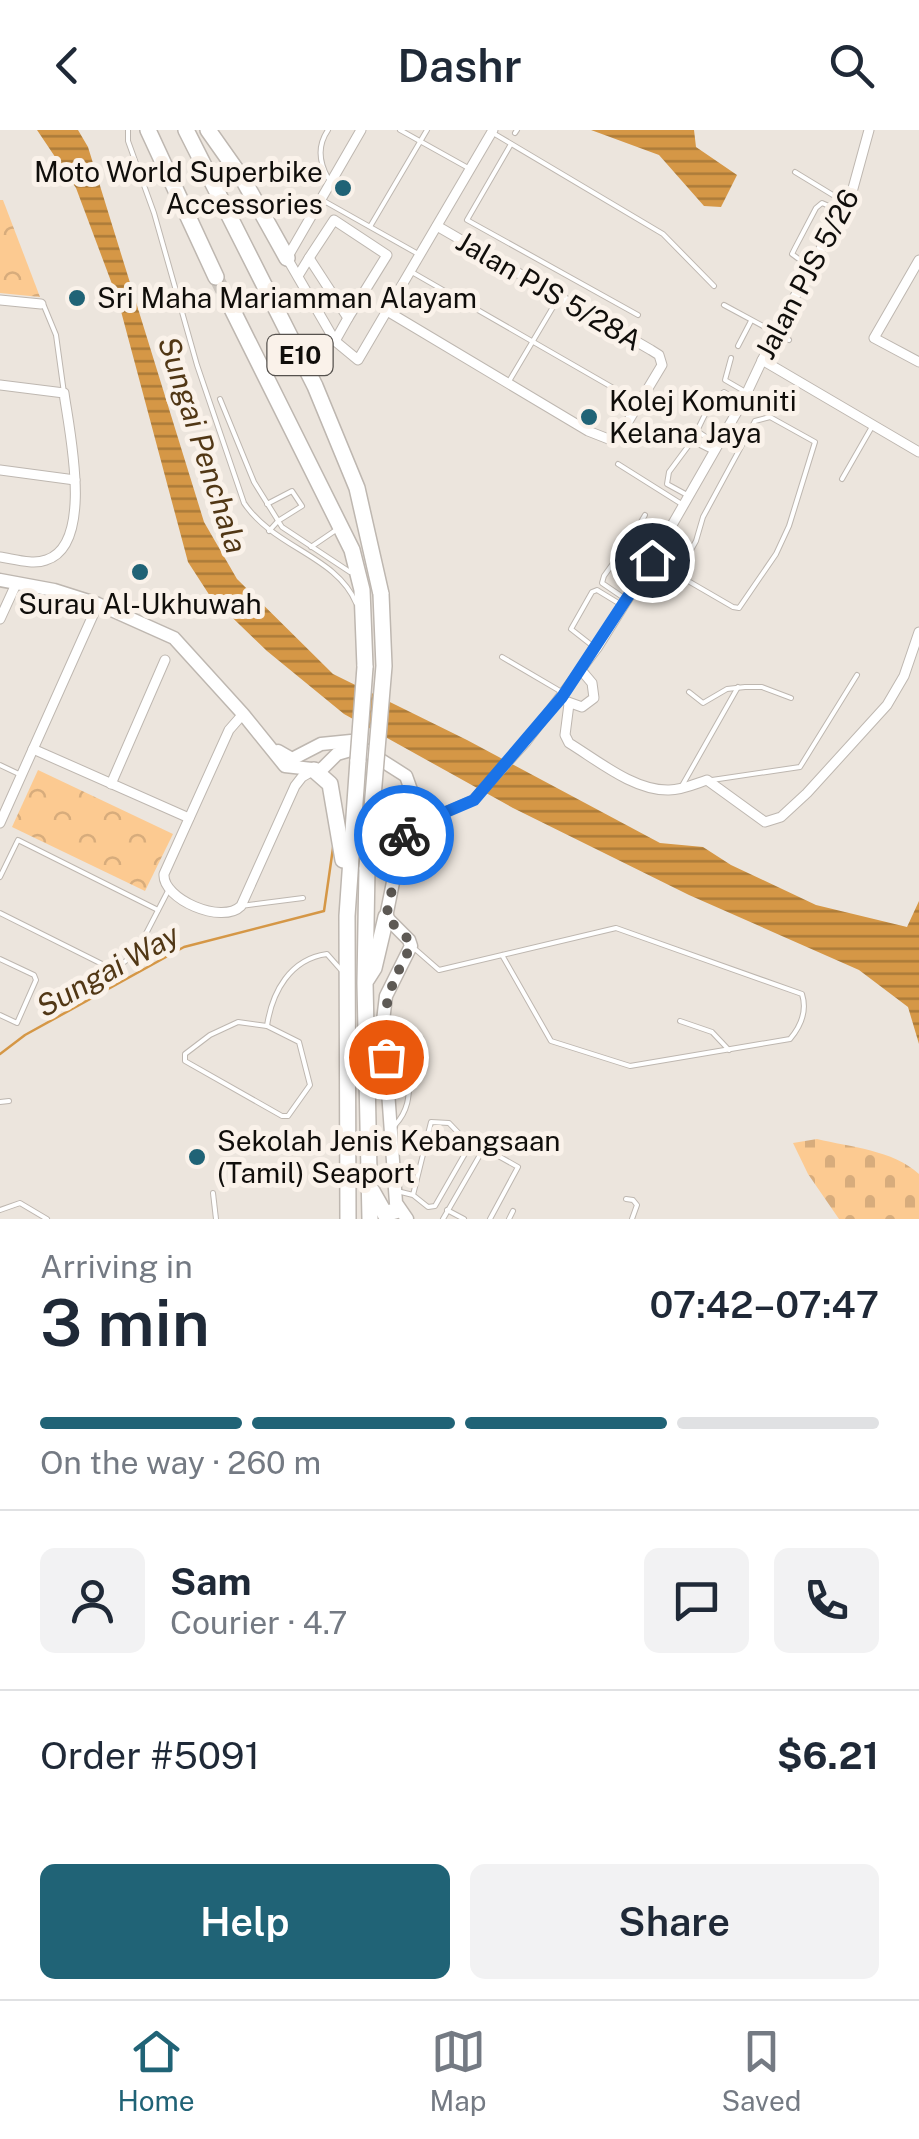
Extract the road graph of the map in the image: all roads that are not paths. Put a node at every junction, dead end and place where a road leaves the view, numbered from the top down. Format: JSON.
{"nodes":[{"id":1,"x":128,"y":130,"type":"edge"},
{"id":2,"x":148,"y":130,"type":"edge"},
{"id":3,"x":186,"y":130,"type":"edge"},
{"id":4,"x":208,"y":130,"type":"edge"},
{"id":5,"x":328,"y":130,"type":"edge"},
{"id":6,"x":361,"y":130,"type":"edge"},
{"id":7,"x":400,"y":130,"type":"edge"},
{"id":8,"x":426,"y":130,"type":"edge"},
{"id":9,"x":868,"y":130,"type":"edge"},
{"id":10,"x":492,"y":131,"type":"edge"},
{"id":11,"x":420,"y":141,"type":"junction"},
{"id":12,"x":511,"y":144,"type":"junction"},
{"id":13,"x":470,"y":169,"type":"junction"},
{"id":14,"x":795,"y":172,"type":"dead end"},
{"id":15,"x":331,"y":183,"type":"junction"},
{"id":16,"x":321,"y":200,"type":"junction"},
{"id":17,"x":844,"y":207,"type":"junction"},
{"id":18,"x":370,"y":226,"type":"junction"},
{"id":19,"x":437,"y":226,"type":"junction"},
{"id":20,"x":420,"y":255,"type":"junction"},
{"id":21,"x":288,"y":258,"type":"junction"},
{"id":22,"x":308,"y":258,"type":"junction"},
{"id":23,"x":919,"y":260,"type":"edge"},
{"id":24,"x":811,"y":268,"type":"junction"},
{"id":25,"x":410,"y":271,"type":"junction"},
{"id":26,"x":298,"y":276,"type":"junction"},
{"id":27,"x":216,"y":278,"type":"tunnel mouth"},
{"id":28,"x":714,"y":286,"type":"dead end"},
{"id":29,"x":559,"y":297,"type":"junction"},
{"id":30,"x":0,"y":300,"type":"edge"},
{"id":31,"x":41,"y":304,"type":"joint"},
{"id":32,"x":724,"y":305,"type":"dead end"},
{"id":33,"x":231,"y":308,"type":"tunnel mouth"},
{"id":34,"x":387,"y":311,"type":"junction"},
{"id":35,"x":638,"y":316,"type":"dead end"},
{"id":36,"x":348,"y":318,"type":"junction"},
{"id":37,"x":751,"y":320,"type":"junction"},
{"id":38,"x":775,"y":333,"type":"junction"},
{"id":39,"x":789,"y":340,"type":"dead end"},
{"id":40,"x":335,"y":341,"type":"junction"},
{"id":41,"x":533,"y":341,"type":"junction"},
{"id":42,"x":738,"y":346,"type":"dead end"},
{"id":43,"x":732,"y":358,"type":"dead end"},
{"id":44,"x":762,"y":360,"type":"junction"},
{"id":45,"x":919,"y":362,"type":"edge"},
{"id":46,"x":508,"y":383,"type":"junction"},
{"id":47,"x":0,"y":385,"type":"edge"},
{"id":48,"x":747,"y":392,"type":"junction"},
{"id":49,"x":64,"y":393,"type":"junction"},
{"id":50,"x":220,"y":399,"type":"dead end"},
{"id":51,"x":640,"y":403,"type":"junction"},
{"id":52,"x":742,"y":403,"type":"junction"},
{"id":53,"x":873,"y":425,"type":"junction"},
{"id":54,"x":716,"y":449,"type":"junction"},
{"id":55,"x":919,"y":452,"type":"edge"},
{"id":56,"x":618,"y":464,"type":"dead end"},
{"id":57,"x":0,"y":470,"type":"edge"},
{"id":58,"x":842,"y":479,"type":"dead end"},
{"id":59,"x":76,"y":480,"type":"junction"},
{"id":60,"x":687,"y":501,"type":"junction"},
{"id":61,"x":268,"y":504,"type":"junction"},
{"id":62,"x":645,"y":515,"type":"dead end"},
{"id":63,"x":278,"y":520,"type":"junction"},
{"id":64,"x":342,"y":526,"type":"junction"},
{"id":65,"x":269,"y":532,"type":"junction"},
{"id":66,"x":311,"y":547,"type":"junction"},
{"id":67,"x":655,"y":555,"type":"junction"},
{"id":68,"x":0,"y":557,"type":"edge"},
{"id":69,"x":676,"y":575,"type":"junction"},
{"id":70,"x":359,"y":577,"type":"junction"},
{"id":71,"x":0,"y":580,"type":"edge"},
{"id":72,"x":17,"y":582,"type":"junction"},
{"id":73,"x":626,"y":603,"type":"junction"},
{"id":74,"x":98,"y":604,"type":"junction"},
{"id":75,"x":0,"y":619,"type":"edge"},
{"id":76,"x":919,"y":632,"type":"edge"},
{"id":77,"x":597,"y":648,"type":"junction"},
{"id":78,"x":502,"y":657,"type":"dead end"},
{"id":79,"x":165,"y":660,"type":"dead end"},
{"id":80,"x":364,"y":665,"type":"junction"},
{"id":81,"x":581,"y":670,"type":"junction"},
{"id":82,"x":857,"y":675,"type":"dead end"},
{"id":83,"x":738,"y":687,"type":"junction"},
{"id":84,"x":689,"y":692,"type":"dead end"},
{"id":85,"x":565,"y":698,"type":"junction"},
{"id":86,"x":791,"y":698,"type":"dead end"},
{"id":87,"x":244,"y":714,"type":"junction"},
{"id":88,"x":268,"y":743,"type":"junction"},
{"id":89,"x":315,"y":746,"type":"junction"},
{"id":90,"x":361,"y":747,"type":"junction"},
{"id":91,"x":33,"y":750,"type":"junction"},
{"id":92,"x":0,"y":765,"type":"edge"},
{"id":93,"x":284,"y":766,"type":"junction"},
{"id":94,"x":314,"y":770,"type":"junction"},
{"id":95,"x":22,"y":775,"type":"junction"},
{"id":96,"x":707,"y":780,"type":"junction"},
{"id":97,"x":111,"y":784,"type":"junction"},
{"id":98,"x":295,"y":786,"type":"junction"},
{"id":99,"x":680,"y":788,"type":"junction"},
{"id":100,"x":411,"y":793,"type":"junction"},
{"id":101,"x":189,"y":818,"type":"junction"},
{"id":102,"x":438,"y":818,"type":"junction"},
{"id":103,"x":0,"y":823,"type":"edge"},
{"id":104,"x":406,"y":829,"type":"junction"},
{"id":105,"x":346,"y":848,"type":"junction"},
{"id":106,"x":400,"y":851,"type":"junction"},
{"id":107,"x":0,"y":877,"type":"edge"},
{"id":108,"x":168,"y":891,"type":"junction"},
{"id":109,"x":303,"y":898,"type":"dead end"},
{"id":110,"x":241,"y":906,"type":"junction"},
{"id":111,"x":158,"y":910,"type":"junction"},
{"id":112,"x":0,"y":912,"type":"edge"},
{"id":113,"x":386,"y":917,"type":"junction"},
{"id":114,"x":411,"y":946,"type":"junction"},
{"id":115,"x":502,"y":955,"type":"junction"},
{"id":116,"x":0,"y":958,"type":"edge"},
{"id":117,"x":347,"y":977,"type":"junction"},
{"id":118,"x":365,"y":983,"type":"junction"},
{"id":119,"x":0,"y":1014,"type":"edge"},
{"id":120,"x":680,"y":1021,"type":"dead end"},
{"id":121,"x":267,"y":1026,"type":"junction"},
{"id":122,"x":421,"y":1038,"type":"dead end"},
{"id":123,"x":729,"y":1050,"type":"junction"},
{"id":124,"x":0,"y":1102,"type":"edge"},
{"id":125,"x":9,"y":1102,"type":"dead end"},
{"id":126,"x":392,"y":1128,"type":"junction"},
{"id":127,"x":370,"y":1188,"type":"junction"},
{"id":128,"x":396,"y":1190,"type":"junction"},
{"id":129,"x":213,"y":1193,"type":"dead end"},
{"id":130,"x":347,"y":1193,"type":"junction"},
{"id":131,"x":413,"y":1195,"type":"junction"},
{"id":132,"x":626,"y":1199,"type":"dead end"},
{"id":133,"x":0,"y":1210,"type":"edge"},
{"id":134,"x":447,"y":1210,"type":"junction"},
{"id":135,"x":514,"y":1210,"type":"dead end"},
{"id":136,"x":403,"y":1214,"type":"edge"},
{"id":137,"x":43,"y":1217,"type":"edge"},
{"id":138,"x":216,"y":1219,"type":"edge"},
{"id":139,"x":338,"y":1219,"type":"edge"},
{"id":140,"x":348,"y":1219,"type":"edge"},
{"id":141,"x":370,"y":1219,"type":"edge"},
{"id":142,"x":442,"y":1219,"type":"edge"},
{"id":143,"x":464,"y":1219,"type":"edge"},
{"id":144,"x":490,"y":1219,"type":"edge"},
{"id":145,"x":508,"y":1219,"type":"edge"},
{"id":146,"x":632,"y":1219,"type":"edge"}],
"edges":[{"from":1,"to":65,"type":"lane"},
{"from":2,"to":27,"type":"highway"},
{"from":3,"to":118,"type":"highway","number":"E10","bridge":true},
{"from":4,"to":21,"type":"highway"},
{"from":5,"to":15,"type":"lane"},
{"from":6,"to":15,"type":"street"},
{"from":7,"to":11,"type":"lane"},
{"from":8,"to":11,"type":"lane"},
{"from":9,"to":17,"type":"street","name":"Jalan PJS 5/26"},
{"from":10,"to":12,"type":"lane"},
{"from":10,"to":13,"type":"street"},
{"from":11,"to":13,"type":"lane"},
{"from":11,"to":18,"type":"lane"},
{"from":12,"to":28,"type":"lane"},
{"from":12,"to":35,"type":"lane"},
{"from":13,"to":19,"type":"street"},
{"from":14,"to":17,"type":"lane"},
{"from":15,"to":16,"type":"street"},
{"from":16,"to":18,"type":"lane"},
{"from":16,"to":21,"type":"street"},
{"from":17,"to":24,"type":"street","name":"Jalan PJS 5/26"},
{"from":17,"to":24,"type":"lane"},
{"from":18,"to":20,"type":"lane"},
{"from":19,"to":20,"type":"street"},
{"from":19,"to":29,"type":"street","name":"Jalan PJS 5/28A"},
{"from":20,"to":25,"type":"street"},
{"from":21,"to":26,"type":"street"},
{"from":22,"to":26,"type":"street"},
{"from":22,"to":36,"type":"street"},
{"from":22,"to":36,"type":"street"},
{"from":23,"to":45,"type":"street"},
{"from":24,"to":38,"type":"street","name":"Jalan PJS 5/26"},
{"from":25,"to":34,"type":"street"},
{"from":25,"to":41,"type":"lane"},
{"from":26,"to":40,"type":"street"},
{"from":29,"to":41,"type":"lane"},
{"from":29,"to":51,"type":"street","name":"Jalan PJS 5/28A"},
{"from":30,"to":31,"type":"street"},
{"from":31,"to":49,"type":"lane"},
{"from":32,"to":37,"type":"lane"},
{"from":33,"to":64,"type":"highway","number":"E10"},
{"from":34,"to":40,"type":"street"},
{"from":34,"to":46,"type":"street","name":"Jalan PJS 5/28A"},
{"from":36,"to":40,"type":"street"},
{"from":37,"to":38,"type":"lane"},
{"from":37,"to":42,"type":"lane"},
{"from":38,"to":39,"type":"lane"},
{"from":38,"to":44,"type":"street","name":"Jalan PJS 5/26"},
{"from":41,"to":46,"type":"lane"},
{"from":41,"to":51,"type":"lane"},
{"from":43,"to":48,"type":"lane"},
{"from":44,"to":48,"type":"street","name":"Jalan PJS 5/26"},
{"from":44,"to":53,"type":"street"},
{"from":46,"to":51,"type":"street","name":"Jalan PJS 5/28A"},
{"from":47,"to":49,"type":"street"},
{"from":48,"to":52,"type":"street","name":"Jalan PJS 5/26"},
{"from":49,"to":59,"type":"street"},
{"from":50,"to":61,"type":"lane"},
{"from":52,"to":54,"type":"street","name":"Jalan PJS 5/26"},
{"from":52,"to":54,"type":"lane"},
{"from":53,"to":55,"type":"street"},
{"from":53,"to":58,"type":"lane"},
{"from":54,"to":60,"type":"street","name":"Jalan PJS 5/26"},
{"from":54,"to":60,"type":"lane"},
{"from":56,"to":60,"type":"lane"},
{"from":57,"to":59,"type":"street"},
{"from":59,"to":68,"type":"street"},
{"from":60,"to":67,"type":"street","name":"Jalan PJS 5/26"},
{"from":61,"to":63,"type":"lane"},
{"from":61,"to":63,"type":"lane"},
{"from":62,"to":67,"type":"lane"},
{"from":63,"to":65,"type":"lane"},
{"from":63,"to":66,"type":"lane"},
{"from":64,"to":66,"type":"lane"},
{"from":64,"to":70,"type":"highway","number":"E10"},
{"from":65,"to":80,"type":"lane"},
{"from":66,"to":70,"type":"lane"},
{"from":67,"to":69,"type":"lane"},
{"from":67,"to":73,"type":"street","name":"Jalan PJS 5/26"},
{"from":67,"to":73,"type":"lane"},
{"from":69,"to":69,"type":"lane"},
{"from":70,"to":80,"type":"highway","number":"E10"},
{"from":71,"to":72,"type":"street"},
{"from":72,"to":74,"type":"street"},
{"from":72,"to":75,"type":"street"},
{"from":73,"to":77,"type":"street","name":"Jalan PJS 5/26"},
{"from":73,"to":77,"type":"lane"},
{"from":74,"to":87,"type":"street"},
{"from":74,"to":91,"type":"street"},
{"from":76,"to":96,"type":"street"},
{"from":77,"to":81,"type":"street","name":"Jalan PJS 5/26"},
{"from":78,"to":85,"type":"lane"},
{"from":79,"to":97,"type":"street"},
{"from":80,"to":105,"type":"highway","number":"E10","bridge":true},
{"from":81,"to":85,"type":"street","name":"Jalan PJS 5/26"},
{"from":81,"to":85,"type":"street"},
{"from":82,"to":96,"type":"lane"},
{"from":83,"to":84,"type":"lane"},
{"from":83,"to":86,"type":"lane"},
{"from":83,"to":99,"type":"lane"},
{"from":85,"to":99,"type":"street"},
{"from":85,"to":102,"type":"street"},
{"from":87,"to":88,"type":"street"},
{"from":87,"to":101,"type":"street"},
{"from":88,"to":89,"type":"street"},
{"from":88,"to":93,"type":"street"},
{"from":89,"to":90,"type":"street"},
{"from":89,"to":94,"type":"street"},
{"from":90,"to":94,"type":"street"},
{"from":90,"to":100,"type":"street"},
{"from":91,"to":95,"type":"street"},
{"from":91,"to":97,"type":"street"},
{"from":92,"to":95,"type":"lane"},
{"from":93,"to":94,"type":"street"},
{"from":93,"to":98,"type":"street"},
{"from":94,"to":98,"type":"street"},
{"from":94,"to":105,"type":"highway"},
{"from":95,"to":103,"type":"street"},
{"from":96,"to":99,"type":"street"},
{"from":97,"to":101,"type":"street"},
{"from":98,"to":110,"type":"street"},
{"from":100,"to":102,"type":"street"},
{"from":100,"to":104,"type":"street"},
{"from":101,"to":108,"type":"street"},
{"from":102,"to":104,"type":"street"},
{"from":102,"to":106,"type":"street"},
{"from":104,"to":106,"type":"street"},
{"from":105,"to":117,"type":"highway"},
{"from":106,"to":113,"type":"street"},
{"from":107,"to":111,"type":"lane"},
{"from":108,"to":110,"type":"street"},
{"from":108,"to":111,"type":"lane"},
{"from":109,"to":110,"type":"lane"},
{"from":111,"to":112,"type":"lane"},
{"from":113,"to":114,"type":"street"},
{"from":113,"to":118,"type":"highway"},
{"from":114,"to":115,"type":"lane"},
{"from":114,"to":126,"type":"street"},
{"from":115,"to":123,"type":"lane"},
{"from":115,"to":123,"type":"lane"},
{"from":116,"to":119,"type":"lane"},
{"from":117,"to":121,"type":"lane"},
{"from":117,"to":130,"type":"highway"},
{"from":118,"to":127,"type":"highway","number":"E10"},
{"from":120,"to":123,"type":"lane"},
{"from":121,"to":121,"type":"lane"},
{"from":122,"to":126,"type":"lane"},
{"from":124,"to":125,"type":"lane"},
{"from":126,"to":128,"type":"street"},
{"from":127,"to":136,"type":"highway"},
{"from":127,"to":141,"type":"highway","number":"E10"},
{"from":128,"to":131,"type":"lane"},
{"from":128,"to":136,"type":"street"},
{"from":129,"to":138,"type":"lane"},
{"from":130,"to":139,"type":"highway"},
{"from":130,"to":140,"type":"highway"},
{"from":131,"to":131,"type":"lane"},
{"from":132,"to":146,"type":"lane"},
{"from":133,"to":137,"type":"lane"},
{"from":134,"to":142,"type":"lane"},
{"from":134,"to":143,"type":"lane"},
{"from":134,"to":144,"type":"lane"},
{"from":135,"to":145,"type":"lane"}]}
